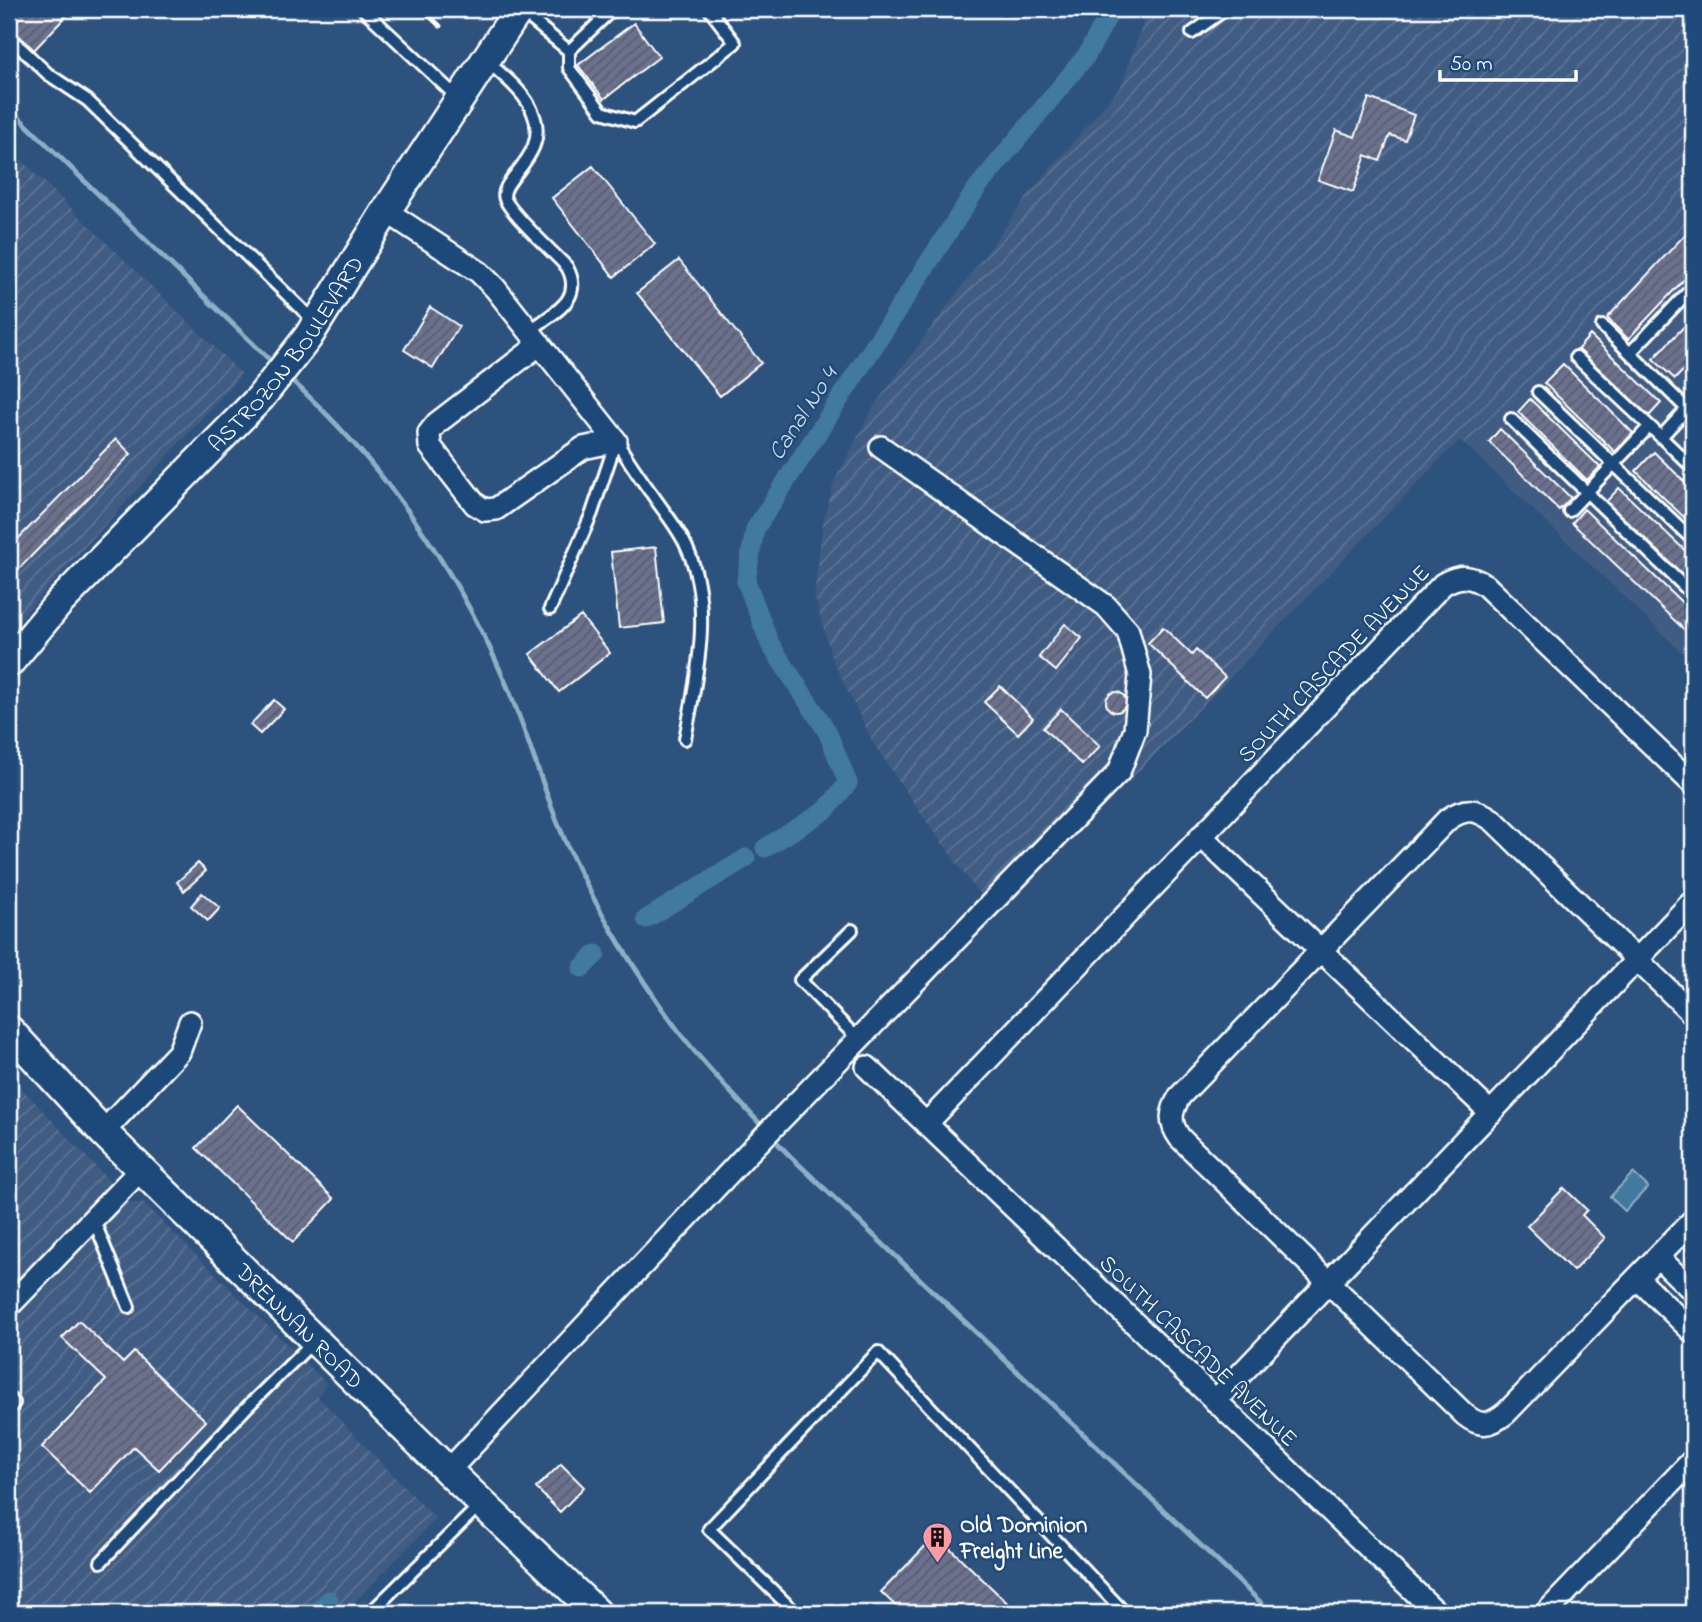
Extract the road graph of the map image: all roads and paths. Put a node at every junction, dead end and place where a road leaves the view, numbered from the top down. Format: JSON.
{"nodes":[{"id":1,"x":363,"y":9,"type":"edge"},
{"id":2,"x":613,"y":9,"type":"edge"},
{"id":3,"x":709,"y":9,"type":"edge"},
{"id":4,"x":1226,"y":9,"type":"edge"},
{"id":5,"x":511,"y":15,"type":"edge"},
{"id":6,"x":1192,"y":33,"type":"dead end"},
{"id":7,"x":9,"y":37,"type":"edge"},
{"id":8,"x":569,"y":51,"type":"junction"},
{"id":9,"x":485,"y":59,"type":"junction"},
{"id":10,"x":459,"y":99,"type":"junction"},
{"id":11,"x":386,"y":211,"type":"junction"},
{"id":12,"x":1693,"y":287,"type":"edge"},
{"id":13,"x":1602,"y":326,"type":"dead end"},
{"id":14,"x":313,"y":331,"type":"junction"},
{"id":15,"x":534,"y":338,"type":"junction"},
{"id":16,"x":1630,"y":353,"type":"junction"},
{"id":17,"x":1576,"y":357,"type":"dead end"},
{"id":18,"x":1538,"y":392,"type":"dead end"},
{"id":19,"x":1691,"y":409,"type":"edge"},
{"id":20,"x":1511,"y":418,"type":"dead end"},
{"id":21,"x":1649,"y":427,"type":"junction"},
{"id":22,"x":1661,"y":437,"type":"junction"},
{"id":23,"x":616,"y":441,"type":"junction"},
{"id":24,"x":881,"y":447,"type":"dead end"},
{"id":25,"x":1614,"y":464,"type":"junction"},
{"id":26,"x":1693,"y":468,"type":"edge"},
{"id":27,"x":1587,"y":493,"type":"junction"},
{"id":28,"x":1569,"y":511,"type":"dead end"},
{"id":29,"x":1693,"y":540,"type":"edge"},
{"id":30,"x":1693,"y":595,"type":"edge"},
{"id":31,"x":550,"y":609,"type":"dead end"},
{"id":32,"x":9,"y":663,"type":"edge"},
{"id":33,"x":685,"y":739,"type":"dead end"},
{"id":34,"x":1693,"y":785,"type":"edge"},
{"id":35,"x":1201,"y":836,"type":"junction"},
{"id":36,"x":1693,"y":901,"type":"edge"},
{"id":37,"x":852,"y":930,"type":"dead end"},
{"id":38,"x":1320,"y":951,"type":"junction"},
{"id":39,"x":1637,"y":960,"type":"junction"},
{"id":40,"x":1693,"y":1014,"type":"edge"},
{"id":41,"x":190,"y":1022,"type":"dead end"},
{"id":42,"x":9,"y":1030,"type":"edge"},
{"id":43,"x":859,"y":1040,"type":"junction"},
{"id":44,"x":867,"y":1067,"type":"dead end"},
{"id":45,"x":1491,"y":1113,"type":"junction"},
{"id":46,"x":926,"y":1124,"type":"junction"},
{"id":47,"x":103,"y":1132,"type":"junction"},
{"id":48,"x":141,"y":1169,"type":"junction"},
{"id":49,"x":93,"y":1218,"type":"junction"},
{"id":50,"x":1693,"y":1220,"type":"edge"},
{"id":51,"x":1658,"y":1257,"type":"junction"},
{"id":52,"x":1637,"y":1278,"type":"junction"},
{"id":53,"x":1329,"y":1283,"type":"junction"},
{"id":54,"x":1693,"y":1291,"type":"edge"},
{"id":55,"x":9,"y":1306,"type":"edge"},
{"id":56,"x":129,"y":1307,"type":"dead end"},
{"id":57,"x":1693,"y":1332,"type":"edge"},
{"id":58,"x":315,"y":1340,"type":"junction"},
{"id":59,"x":9,"y":1398,"type":"edge"},
{"id":60,"x":237,"y":1400,"type":"dead end"},
{"id":61,"x":1215,"y":1401,"type":"junction"},
{"id":62,"x":247,"y":1407,"type":"junction"},
{"id":63,"x":9,"y":1409,"type":"edge"},
{"id":64,"x":1693,"y":1460,"type":"edge"},
{"id":65,"x":448,"y":1471,"type":"junction"},
{"id":66,"x":482,"y":1503,"type":"junction"},
{"id":67,"x":102,"y":1562,"type":"dead end"},
{"id":68,"x":370,"y":1613,"type":"edge"},
{"id":69,"x":597,"y":1613,"type":"edge"},
{"id":70,"x":796,"y":1613,"type":"edge"},
{"id":71,"x":1125,"y":1613,"type":"edge"},
{"id":72,"x":1437,"y":1613,"type":"edge"},
{"id":73,"x":1546,"y":1613,"type":"edge"}],
"edges":[{"from":1,"to":10,"type":"lane"},
{"from":2,"to":8,"type":"lane"},
{"from":3,"to":8,"type":"lane"},
{"from":4,"to":6,"type":"lane"},
{"from":5,"to":8,"type":"lane"},
{"from":5,"to":9,"type":"main road","name":"ASTROZON BOULEVARD"},
{"from":7,"to":14,"type":"lane"},
{"from":9,"to":10,"type":"main road","name":"ASTROZON BOULEVARD"},
{"from":9,"to":15,"type":"lane"},
{"from":10,"to":11,"type":"main road","name":"ASTROZON BOULEVARD"},
{"from":11,"to":14,"type":"main road","name":"ASTROZON BOULEVARD"},
{"from":11,"to":15,"type":"street"},
{"from":12,"to":16,"type":"lane"},
{"from":13,"to":16,"type":"lane"},
{"from":14,"to":32,"type":"main road","name":"ASTROZON BOULEVARD"},
{"from":15,"to":23,"type":"street"},
{"from":15,"to":23,"type":"street"},
{"from":16,"to":19,"type":"lane"},
{"from":17,"to":21,"type":"lane"},
{"from":18,"to":25,"type":"lane"},
{"from":19,"to":22,"type":"lane"},
{"from":20,"to":27,"type":"lane"},
{"from":21,"to":22,"type":"lane"},
{"from":21,"to":25,"type":"lane"},
{"from":22,"to":26,"type":"lane"},
{"from":23,"to":31,"type":"lane"},
{"from":23,"to":33,"type":"lane"},
{"from":24,"to":43,"type":"street"},
{"from":25,"to":27,"type":"lane"},
{"from":25,"to":29,"type":"lane"},
{"from":27,"to":28,"type":"lane"},
{"from":27,"to":30,"type":"lane"},
{"from":34,"to":35,"type":"street","name":"SOUTH CASCADE AVENUE"},
{"from":35,"to":38,"type":"street"},
{"from":35,"to":46,"type":"street","name":"SOUTH CASCADE AVENUE"},
{"from":36,"to":39,"type":"street"},
{"from":37,"to":43,"type":"lane"},
{"from":38,"to":39,"type":"street"},
{"from":38,"to":45,"type":"street"},
{"from":38,"to":53,"type":"street"},
{"from":39,"to":40,"type":"street"},
{"from":39,"to":45,"type":"street"},
{"from":41,"to":47,"type":"street"},
{"from":42,"to":47,"type":"main road","name":"DRENNAN ROAD"},
{"from":43,"to":65,"type":"street"},
{"from":44,"to":46,"type":"street","name":"SOUTH CASCADE AVENUE"},
{"from":45,"to":53,"type":"street"},
{"from":46,"to":61,"type":"street","name":"SOUTH CASCADE AVENUE"},
{"from":47,"to":48,"type":"main road","name":"DRENNAN ROAD"},
{"from":48,"to":49,"type":"street"},
{"from":48,"to":58,"type":"main road","name":"DRENNAN ROAD"},
{"from":49,"to":55,"type":"street"},
{"from":49,"to":56,"type":"lane"},
{"from":50,"to":51,"type":"street"},
{"from":51,"to":52,"type":"street"},
{"from":51,"to":54,"type":"street"},
{"from":52,"to":53,"type":"street"},
{"from":52,"to":57,"type":"street"},
{"from":53,"to":61,"type":"street"},
{"from":58,"to":62,"type":"lane"},
{"from":58,"to":65,"type":"main road","name":"DRENNAN ROAD"},
{"from":59,"to":63,"type":"lane"},
{"from":60,"to":62,"type":"lane"},
{"from":61,"to":72,"type":"street","name":"SOUTH CASCADE AVENUE"},
{"from":62,"to":67,"type":"lane"},
{"from":64,"to":73,"type":"street"},
{"from":65,"to":66,"type":"main road","name":"DRENNAN ROAD"},
{"from":66,"to":68,"type":"lane"},
{"from":66,"to":69,"type":"main road","name":"DRENNAN ROAD"},
{"from":70,"to":71,"type":"lane"}]}
